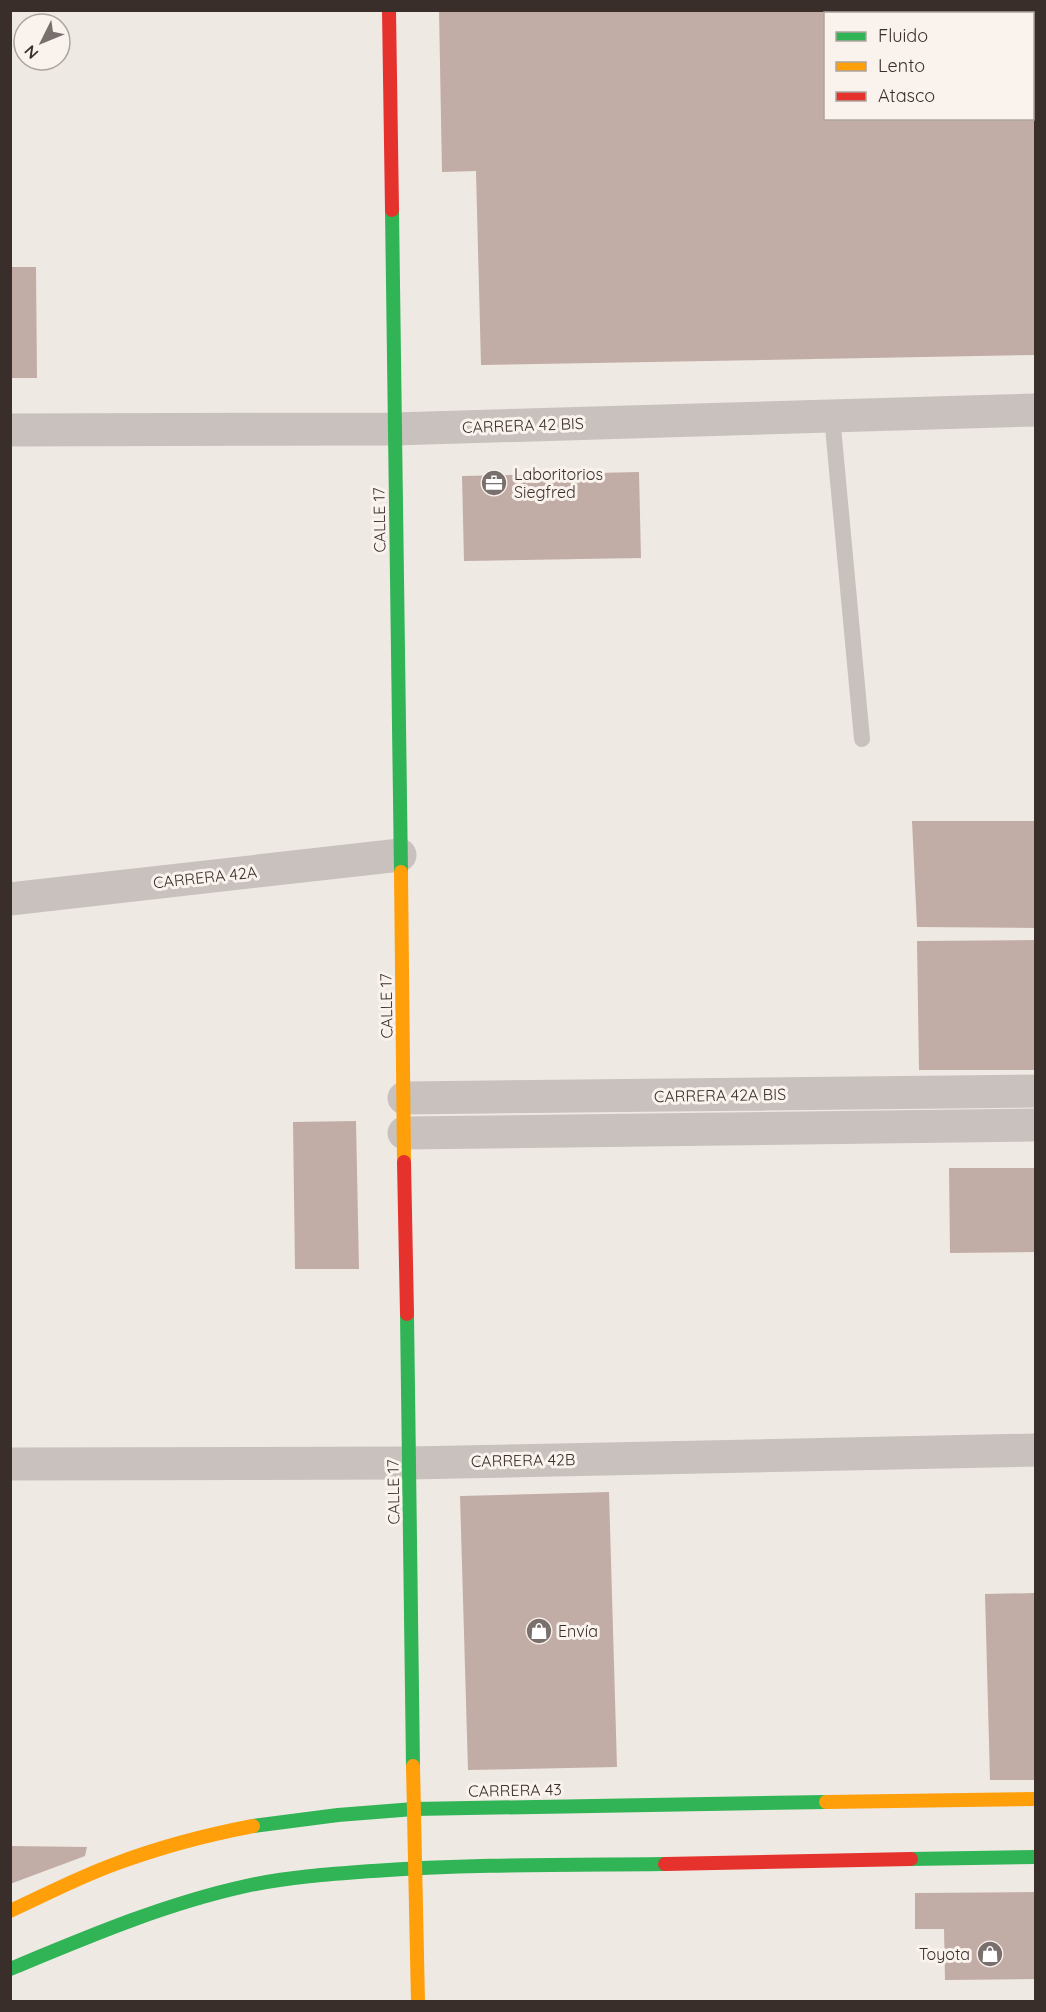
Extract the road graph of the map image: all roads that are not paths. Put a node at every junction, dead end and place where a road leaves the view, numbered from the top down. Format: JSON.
{"nodes":[{"id":1,"x":389,"y":10,"type":"edge"},
{"id":2,"x":1035,"y":410,"type":"edge"},
{"id":3,"x":832,"y":416,"type":"junction"},
{"id":4,"x":394,"y":429,"type":"junction"},
{"id":5,"x":10,"y":430,"type":"edge"},
{"id":6,"x":862,"y":739,"type":"dead end"},
{"id":7,"x":400,"y":855,"type":"junction"},
{"id":8,"x":10,"y":899,"type":"edge"},
{"id":9,"x":1035,"y":1091,"type":"edge"},
{"id":10,"x":924,"y":1093,"type":"junction"},
{"id":11,"x":806,"y":1094,"type":"junction"},
{"id":12,"x":404,"y":1098,"type":"junction"},
{"id":13,"x":1035,"y":1125,"type":"edge"},
{"id":14,"x":926,"y":1126,"type":"junction"},
{"id":15,"x":809,"y":1128,"type":"junction"},
{"id":16,"x":404,"y":1133,"type":"junction"},
{"id":17,"x":1035,"y":1450,"type":"edge"},
{"id":18,"x":409,"y":1463,"type":"junction"},
{"id":19,"x":10,"y":1464,"type":"edge"},
{"id":20,"x":1035,"y":1799,"type":"edge"},
{"id":21,"x":414,"y":1809,"type":"junction"},
{"id":22,"x":1035,"y":1857,"type":"edge"},
{"id":23,"x":415,"y":1868,"type":"junction"},
{"id":24,"x":10,"y":1911,"type":"edge"},
{"id":25,"x":10,"y":1969,"type":"edge"},
{"id":26,"x":418,"y":2001,"type":"edge"}],
"edges":[{"from":1,"to":4,"type":"street","name":"CALLE 17"},
{"from":2,"to":3,"type":"street","name":"CARRERA 42 BIS"},
{"from":3,"to":4,"type":"street","name":"CARRERA 42 BIS"},
{"from":3,"to":6,"type":"lane"},
{"from":4,"to":5,"type":"street","name":"CARRERA 42 BIS"},
{"from":4,"to":7,"type":"street","name":"CALLE 17"},
{"from":7,"to":8,"type":"street","name":"CARRERA 42A"},
{"from":7,"to":12,"type":"street","name":"CALLE 17"},
{"from":9,"to":10,"type":"street","name":"CARRERA 42A BIS"},
{"from":10,"to":11,"type":"street","name":"CARRERA 42A BIS"},
{"from":10,"to":14,"type":"street"},
{"from":11,"to":12,"type":"street","name":"CARRERA 42A BIS"},
{"from":11,"to":15,"type":"street"},
{"from":12,"to":16,"type":"street","name":"CALLE 17"},
{"from":13,"to":14,"type":"street","name":"CARRERA 42A BIS"},
{"from":14,"to":15,"type":"street","name":"CARRERA 42A BIS"},
{"from":15,"to":16,"type":"street","name":"CARRERA 42A BIS"},
{"from":16,"to":18,"type":"street","name":"CALLE 17"},
{"from":17,"to":18,"type":"street","name":"CARRERA 42B"},
{"from":18,"to":19,"type":"street","name":"CARRERA 42B"},
{"from":18,"to":21,"type":"street","name":"CALLE 17"},
{"from":20,"to":21,"type":"street","name":"CARRERA 43"},
{"from":21,"to":23,"type":"street","name":"CALLE 17"},
{"from":21,"to":24,"type":"street","name":"CARRERA 43"},
{"from":22,"to":23,"type":"street"},
{"from":23,"to":25,"type":"street"},
{"from":23,"to":26,"type":"street","name":"CALLE 17"}]}
